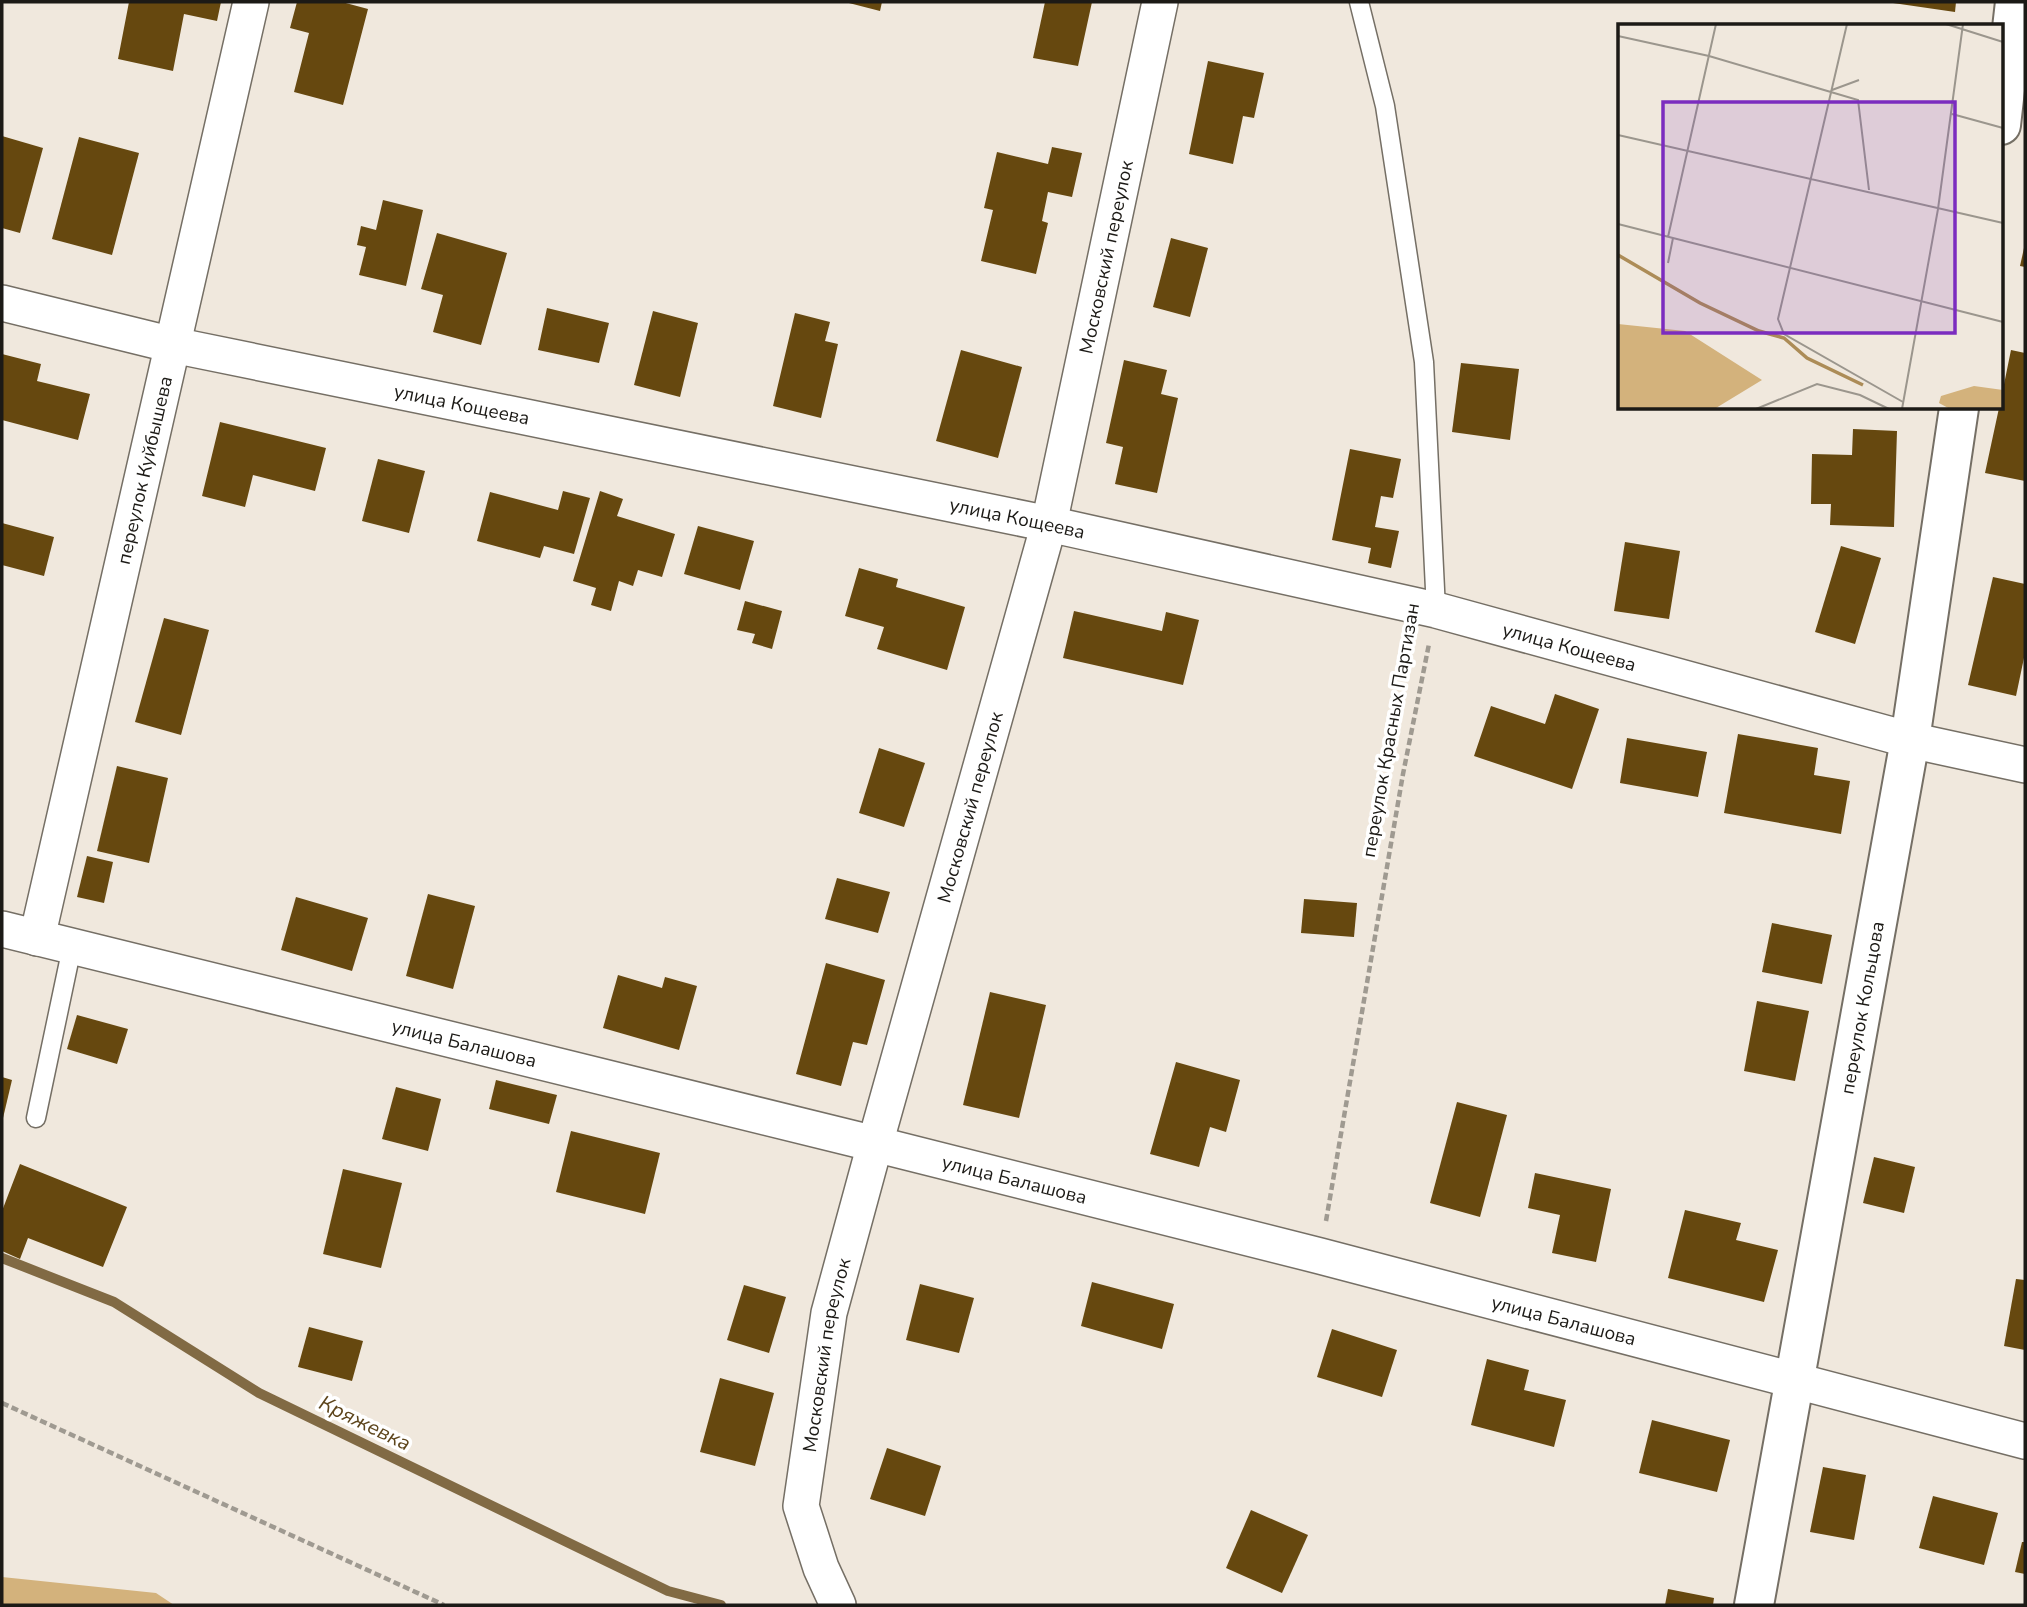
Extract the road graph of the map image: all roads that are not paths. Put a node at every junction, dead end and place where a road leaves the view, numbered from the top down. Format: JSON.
{"nodes":[{"id":1,"x":251,"y":2,"type":"edge"},
{"id":2,"x":1160,"y":2,"type":"edge"},
{"id":3,"x":1359,"y":2,"type":"edge"},
{"id":4,"x":2015,"y":2,"type":"edge"},
{"id":5,"x":2016,"y":87,"type":"edge"},
{"id":6,"x":2002,"y":122,"type":"edge"},
{"id":7,"x":2,"y":303,"type":"edge"},
{"id":8,"x":173,"y":345,"type":"junction"},
{"id":9,"x":1959,"y":410,"type":"edge"},
{"id":10,"x":1049,"y":524,"type":"junction"},
{"id":11,"x":1436,"y":610,"type":"junction"},
{"id":12,"x":1910,"y":740,"type":"junction"},
{"id":13,"x":2025,"y":765,"type":"edge"},
{"id":14,"x":2,"y":929,"type":"edge"},
{"id":15,"x":37,"y":939,"type":"junction"},
{"id":16,"x":72,"y":947,"type":"junction"},
{"id":17,"x":36,"y":1118,"type":"dead end"},
{"id":18,"x":875,"y":1144,"type":"junction"},
{"id":19,"x":1794,"y":1381,"type":"junction"},
{"id":20,"x":2025,"y":1441,"type":"edge"},
{"id":21,"x":838,"y":1605,"type":"edge"},
{"id":22,"x":1754,"y":1605,"type":"edge"}],
"edges":[{"from":1,"to":8,"type":"street","name":"переулок Куйбышева"},
{"from":2,"to":10,"type":"street","name":"Московский переулок"},
{"from":3,"to":11,"type":"lane","name":"переулок Красных Партизан"},
{"from":4,"to":5,"type":"street"},
{"from":5,"to":6,"type":"street"},
{"from":7,"to":8,"type":"street","name":"улица Кощеева"},
{"from":8,"to":10,"type":"street","name":"улица Кощеева"},
{"from":8,"to":15,"type":"street","name":"переулок Куйбышева"},
{"from":9,"to":12,"type":"street","name":"переулок Кольцова"},
{"from":10,"to":11,"type":"street","name":"улица Кощеева"},
{"from":10,"to":18,"type":"street","name":"Московский переулок"},
{"from":11,"to":12,"type":"street","name":"улица Кощеева"},
{"from":12,"to":13,"type":"street","name":"улица Кощеева"},
{"from":12,"to":19,"type":"street","name":"переулок Кольцова"},
{"from":14,"to":15,"type":"street","name":"улица Балашова"},
{"from":15,"to":16,"type":"street","name":"улица Балашова"},
{"from":16,"to":17,"type":"lane"},
{"from":16,"to":18,"type":"street","name":"улица Балашова"},
{"from":18,"to":19,"type":"street","name":"улица Балашова"},
{"from":18,"to":21,"type":"street","name":"Московский переулок"},
{"from":19,"to":20,"type":"street","name":"улица Балашова"},
{"from":19,"to":22,"type":"street","name":"переулок Кольцова"}]}
